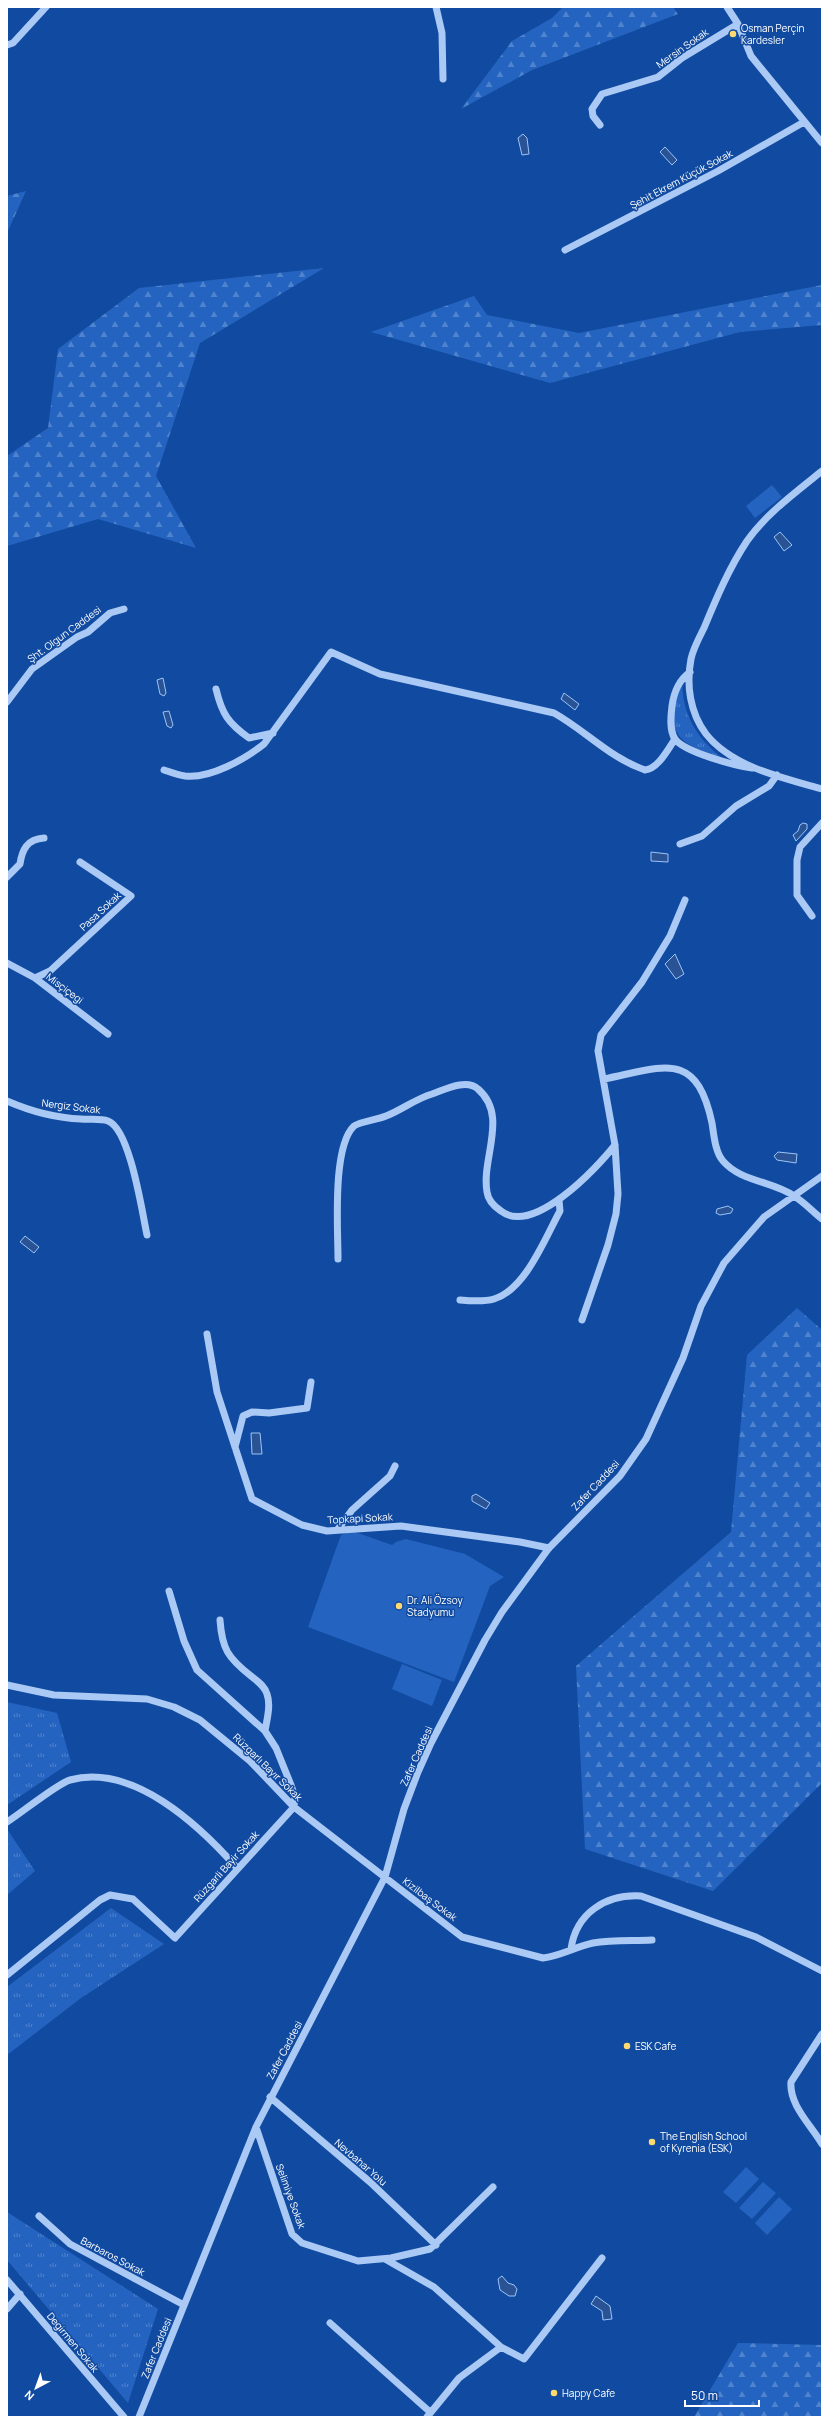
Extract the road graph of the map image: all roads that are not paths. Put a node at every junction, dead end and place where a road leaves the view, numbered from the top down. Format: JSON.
{"nodes":[{"id":1,"x":46,"y":7,"type":"edge"},
{"id":2,"x":436,"y":7,"type":"edge"},
{"id":3,"x":727,"y":7,"type":"edge"},
{"id":4,"x":738,"y":24,"type":"junction"},
{"id":5,"x":7,"y":45,"type":"edge"},
{"id":6,"x":443,"y":79,"type":"dead end"},
{"id":7,"x":804,"y":122,"type":"junction"},
{"id":8,"x":600,"y":125,"type":"dead end"},
{"id":9,"x":822,"y":142,"type":"edge"},
{"id":10,"x":565,"y":250,"type":"dead end"},
{"id":11,"x":822,"y":471,"type":"edge"},
{"id":12,"x":124,"y":609,"type":"dead end"},
{"id":13,"x":690,"y":672,"type":"junction"},
{"id":14,"x":216,"y":689,"type":"dead end"},
{"id":15,"x":7,"y":702,"type":"edge"},
{"id":16,"x":273,"y":733,"type":"junction"},
{"id":17,"x":675,"y":739,"type":"junction"},
{"id":18,"x":758,"y":768,"type":"junction"},
{"id":19,"x":164,"y":770,"type":"dead end"},
{"id":20,"x":777,"y":775,"type":"junction"},
{"id":21,"x":822,"y":789,"type":"edge"},
{"id":22,"x":822,"y":823,"type":"edge"},
{"id":23,"x":44,"y":838,"type":"dead end"},
{"id":24,"x":680,"y":844,"type":"dead end"},
{"id":25,"x":80,"y":862,"type":"dead end"},
{"id":26,"x":7,"y":877,"type":"edge"},
{"id":27,"x":685,"y":900,"type":"dead end"},
{"id":28,"x":812,"y":916,"type":"dead end"},
{"id":29,"x":7,"y":963,"type":"edge"},
{"id":30,"x":35,"y":978,"type":"junction"},
{"id":31,"x":108,"y":1034,"type":"dead end"},
{"id":32,"x":604,"y":1079,"type":"junction"},
{"id":33,"x":7,"y":1101,"type":"edge"},
{"id":34,"x":615,"y":1146,"type":"junction"},
{"id":35,"x":822,"y":1176,"type":"edge"},
{"id":36,"x":793,"y":1195,"type":"junction"},
{"id":37,"x":559,"y":1200,"type":"junction"},
{"id":38,"x":822,"y":1219,"type":"edge"},
{"id":39,"x":147,"y":1234,"type":"dead end"},
{"id":40,"x":338,"y":1259,"type":"dead end"},
{"id":41,"x":460,"y":1300,"type":"dead end"},
{"id":42,"x":582,"y":1320,"type":"dead end"},
{"id":43,"x":207,"y":1334,"type":"dead end"},
{"id":44,"x":311,"y":1382,"type":"dead end"},
{"id":45,"x":235,"y":1448,"type":"junction"},
{"id":46,"x":395,"y":1466,"type":"dead end"},
{"id":47,"x":338,"y":1529,"type":"junction"},
{"id":48,"x":549,"y":1548,"type":"junction"},
{"id":49,"x":169,"y":1591,"type":"dead end"},
{"id":50,"x":220,"y":1620,"type":"dead end"},
{"id":51,"x":7,"y":1685,"type":"edge"},
{"id":52,"x":265,"y":1731,"type":"junction"},
{"id":53,"x":294,"y":1807,"type":"junction"},
{"id":54,"x":7,"y":1822,"type":"edge"},
{"id":55,"x":237,"y":1868,"type":"junction"},
{"id":56,"x":385,"y":1877,"type":"junction"},
{"id":57,"x":652,"y":1940,"type":"dead end"},
{"id":58,"x":571,"y":1949,"type":"junction"},
{"id":59,"x":822,"y":1971,"type":"edge"},
{"id":60,"x":7,"y":1975,"type":"edge"},
{"id":61,"x":822,"y":2034,"type":"edge"},
{"id":62,"x":270,"y":2097,"type":"junction"},
{"id":63,"x":256,"y":2127,"type":"junction"},
{"id":64,"x":822,"y":2144,"type":"edge"},
{"id":65,"x":493,"y":2187,"type":"dead end"},
{"id":66,"x":39,"y":2216,"type":"dead end"},
{"id":67,"x":436,"y":2245,"type":"junction"},
{"id":68,"x":383,"y":2258,"type":"junction"},
{"id":69,"x":602,"y":2258,"type":"dead end"},
{"id":70,"x":7,"y":2280,"type":"edge"},
{"id":71,"x":20,"y":2294,"type":"junction"},
{"id":72,"x":184,"y":2305,"type":"junction"},
{"id":73,"x":7,"y":2309,"type":"edge"},
{"id":74,"x":330,"y":2323,"type":"dead end"},
{"id":75,"x":501,"y":2347,"type":"junction"},
{"id":76,"x":428,"y":2415,"type":"edge"},
{"id":77,"x":124,"y":2417,"type":"edge"},
{"id":78,"x":139,"y":2417,"type":"edge"}],
"edges":[{"from":1,"to":5,"type":"street"},
{"from":2,"to":6,"type":"street"},
{"from":3,"to":4,"type":"street"},
{"from":4,"to":7,"type":"street"},
{"from":4,"to":8,"type":"street","name":"Mersin Sokak"},
{"from":7,"to":9,"type":"street"},
{"from":7,"to":10,"type":"street","name":"Şehit Ekrem Küçük Sokak"},
{"from":11,"to":13,"type":"street"},
{"from":12,"to":15,"type":"street","name":"Şht. Olgun Caddesi"},
{"from":13,"to":17,"type":"street"},
{"from":13,"to":18,"type":"street"},
{"from":14,"to":16,"type":"street"},
{"from":16,"to":17,"type":"street"},
{"from":16,"to":19,"type":"street"},
{"from":17,"to":18,"type":"street"},
{"from":18,"to":20,"type":"street"},
{"from":20,"to":21,"type":"street"},
{"from":20,"to":24,"type":"street"},
{"from":22,"to":28,"type":"street"},
{"from":23,"to":26,"type":"street"},
{"from":25,"to":30,"type":"street","name":"Pasa Sokak"},
{"from":27,"to":32,"type":"street"},
{"from":29,"to":30,"type":"street","name":"Misçiçegi"},
{"from":30,"to":31,"type":"street","name":"Misçiçegi"},
{"from":32,"to":34,"type":"street"},
{"from":32,"to":36,"type":"street"},
{"from":33,"to":39,"type":"street","name":"Nergiz Sokak"},
{"from":34,"to":37,"type":"street"},
{"from":34,"to":42,"type":"street"},
{"from":35,"to":36,"type":"street","name":"Zafer Caddesi"},
{"from":36,"to":38,"type":"street"},
{"from":36,"to":48,"type":"street","name":"Zafer Caddesi"},
{"from":37,"to":40,"type":"street"},
{"from":37,"to":41,"type":"street"},
{"from":43,"to":45,"type":"street","name":"Topkapi Sokak"},
{"from":44,"to":45,"type":"street"},
{"from":45,"to":47,"type":"street","name":"Topkapi Sokak"},
{"from":46,"to":47,"type":"street"},
{"from":47,"to":48,"type":"street","name":"Topkapi Sokak"},
{"from":48,"to":56,"type":"street","name":"Zafer Caddesi"},
{"from":49,"to":52,"type":"street"},
{"from":50,"to":52,"type":"street"},
{"from":51,"to":53,"type":"street","name":"Rüzgarlı Bayır Sokak"},
{"from":52,"to":53,"type":"street"},
{"from":53,"to":55,"type":"street","name":"Rüzgarli Bayir Sokak"},
{"from":53,"to":56,"type":"street","name":"Rüzgarlı Bayır Sokak"},
{"from":54,"to":55,"type":"street"},
{"from":55,"to":60,"type":"street","name":"Rüzgarli Bayir Sokak"},
{"from":56,"to":58,"type":"street","name":"Kizilbaş Sokak"},
{"from":56,"to":62,"type":"street","name":"Zafer Caddesi"},
{"from":57,"to":58,"type":"street"},
{"from":58,"to":59,"type":"street"},
{"from":61,"to":64,"type":"street"},
{"from":62,"to":63,"type":"street","name":"Zafer Caddesi"},
{"from":62,"to":67,"type":"street","name":"Nevbahar Yolu"},
{"from":63,"to":68,"type":"street","name":"Selimiye Sokak"},
{"from":63,"to":72,"type":"street","name":"Zafer Caddesi"},
{"from":65,"to":67,"type":"street","name":"Selimiye Sokak"},
{"from":66,"to":72,"type":"street","name":"Barbaros Sokak"},
{"from":67,"to":68,"type":"street","name":"Selimiye Sokak"},
{"from":68,"to":75,"type":"street"},
{"from":69,"to":75,"type":"street"},
{"from":70,"to":71,"type":"street","name":"Degirmen Sokak"},
{"from":71,"to":73,"type":"street"},
{"from":71,"to":77,"type":"street","name":"Degirmen Sokak"},
{"from":72,"to":78,"type":"street","name":"Zafer Caddesi"},
{"from":74,"to":76,"type":"street"},
{"from":75,"to":76,"type":"street"}]}
